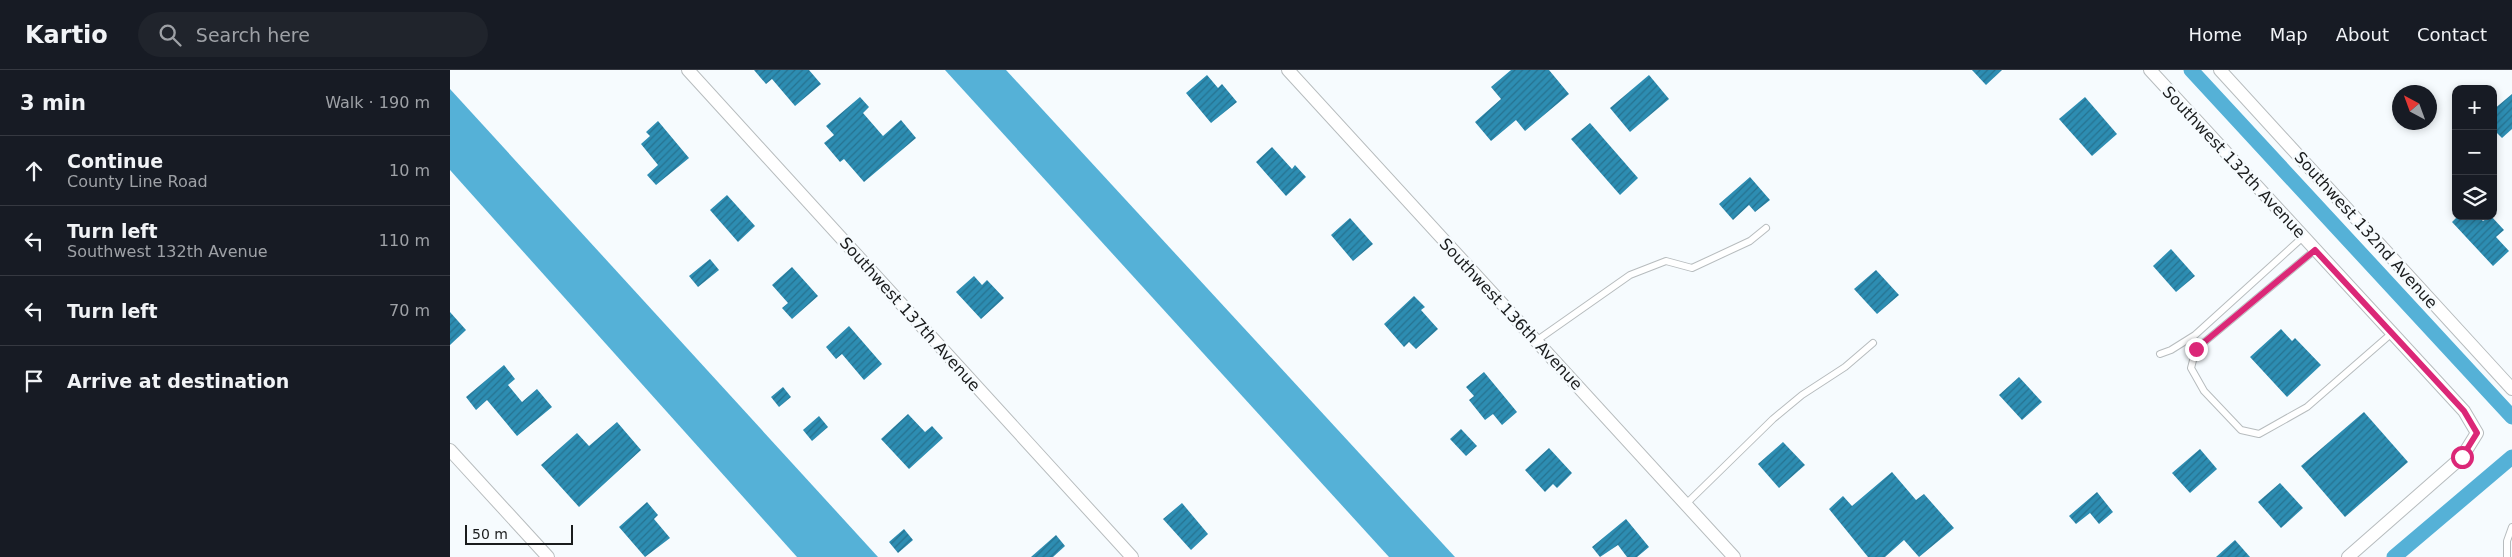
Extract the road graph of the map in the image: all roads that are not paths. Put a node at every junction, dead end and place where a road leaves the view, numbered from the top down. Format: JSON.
{"nodes":[{"id":1,"x":688,"y":70,"type":"edge"},
{"id":2,"x":1288,"y":70,"type":"edge"},
{"id":3,"x":2150,"y":70,"type":"edge"},
{"id":4,"x":2220,"y":70,"type":"edge"},
{"id":5,"x":1766,"y":228,"type":"dead end"},
{"id":6,"x":2303,"y":237,"type":"junction"},
{"id":7,"x":2315,"y":250,"type":"junction"},
{"id":8,"x":2392,"y":333,"type":"junction"},
{"id":9,"x":1536,"y":342,"type":"junction"},
{"id":10,"x":1873,"y":343,"type":"dead end"},
{"id":11,"x":2160,"y":354,"type":"dead end"},
{"id":12,"x":2512,"y":389,"type":"edge"},
{"id":13,"x":450,"y":450,"type":"edge"},
{"id":14,"x":1686,"y":504,"type":"junction"},
{"id":15,"x":2512,"y":527,"type":"edge"},
{"id":16,"x":548,"y":557,"type":"edge"},
{"id":17,"x":1132,"y":557,"type":"edge"},
{"id":18,"x":1734,"y":557,"type":"edge"},
{"id":19,"x":2348,"y":557,"type":"edge"},
{"id":20,"x":2507,"y":557,"type":"edge"}],
"edges":[{"from":1,"to":17,"type":"street","name":"Southwest 137th Avenue"},
{"from":2,"to":9,"type":"street","name":"Southwest 136th Avenue"},
{"from":3,"to":6,"type":"street","name":"Southwest 132th Avenue"},
{"from":4,"to":12,"type":"street","name":"Southwest 132nd Avenue"},
{"from":5,"to":9,"type":"lane"},
{"from":6,"to":7,"type":"street","name":"Southwest 132th Avenue"},
{"from":6,"to":11,"type":"lane"},
{"from":7,"to":8,"type":"street","name":"Southwest 132th Avenue"},
{"from":7,"to":8,"type":"lane"},
{"from":8,"to":19,"type":"street","name":"Southwest 132th Avenue"},
{"from":9,"to":14,"type":"street","name":"Southwest 136th Avenue"},
{"from":10,"to":14,"type":"lane"},
{"from":13,"to":16,"type":"street"},
{"from":14,"to":18,"type":"street","name":"Southwest 136th Avenue"},
{"from":15,"to":20,"type":"lane"}]}
